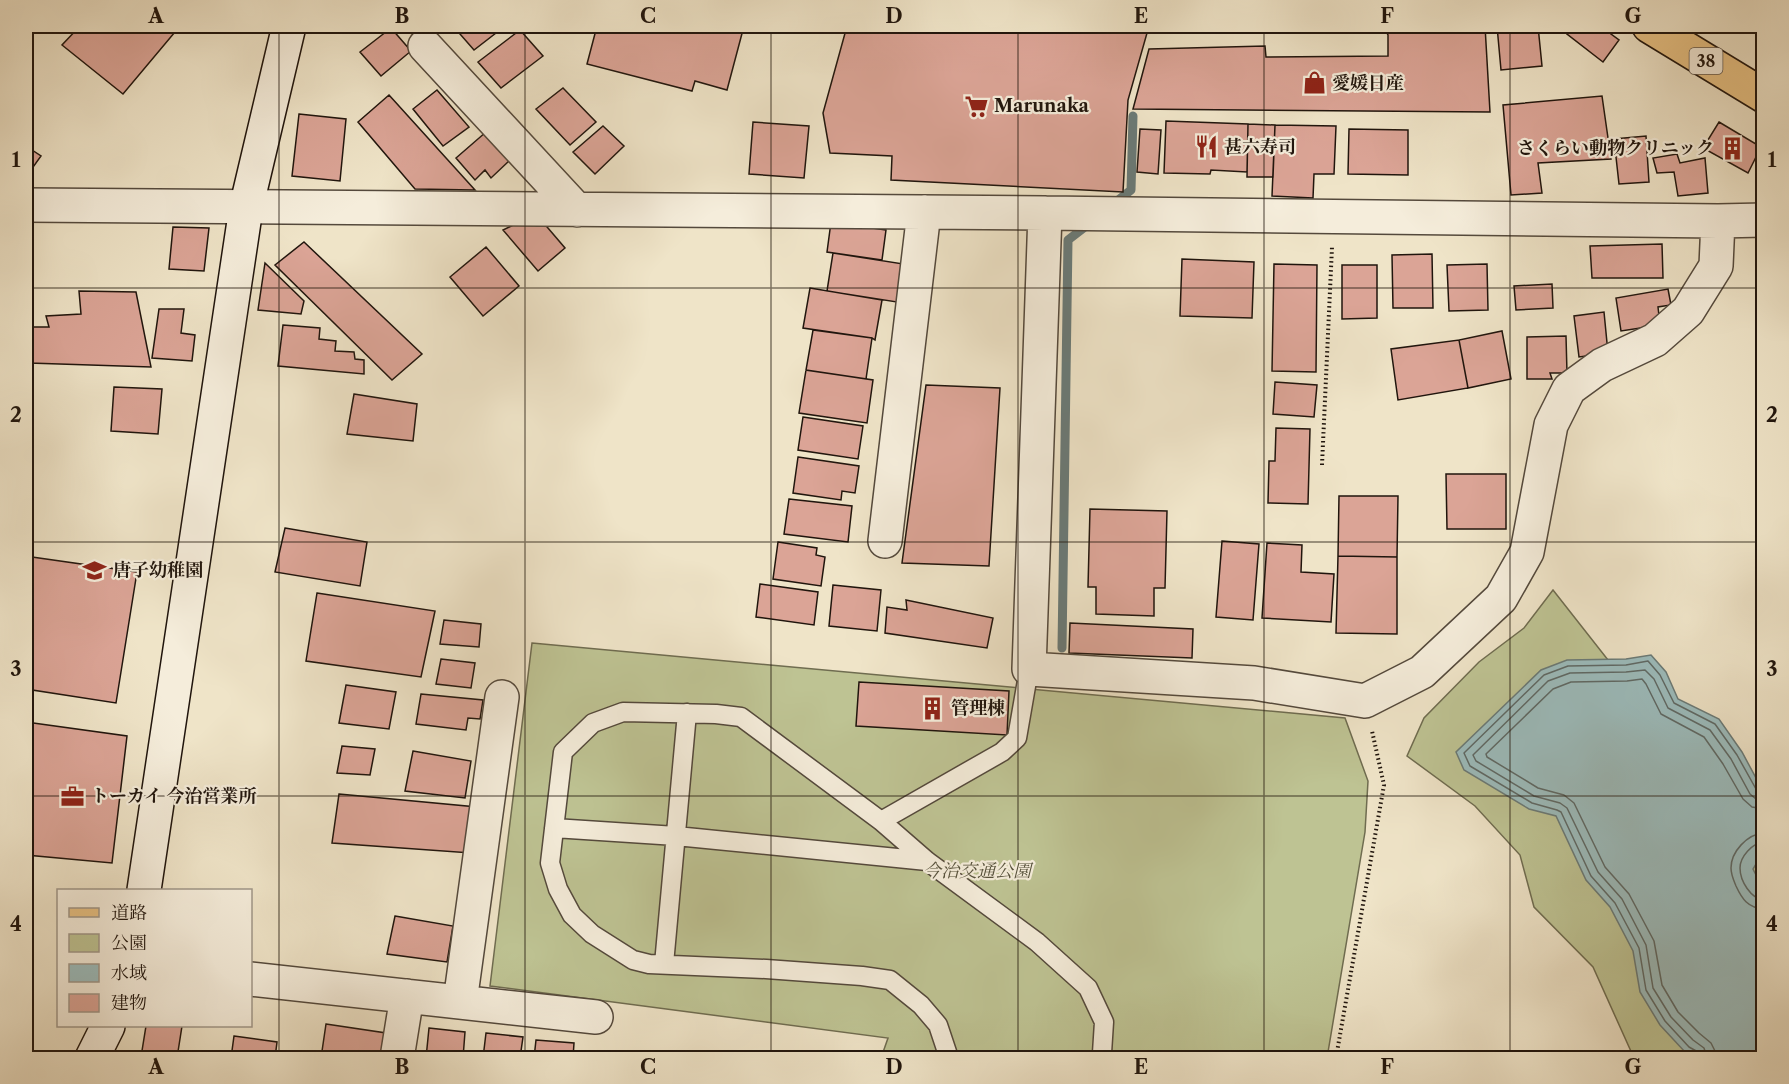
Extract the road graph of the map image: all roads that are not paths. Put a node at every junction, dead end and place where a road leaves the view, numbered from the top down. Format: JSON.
{"nodes":[{"id":1,"x":289,"y":26,"type":"edge"},
{"id":2,"x":1649,"y":26,"type":"edge"},
{"id":3,"x":425,"y":46,"type":"dead end"},
{"id":4,"x":1764,"y":96,"type":"edge"},
{"id":5,"x":26,"y":205,"type":"edge"},
{"id":6,"x":246,"y":208,"type":"junction"},
{"id":7,"x":577,"y":210,"type":"junction"},
{"id":8,"x":924,"y":212,"type":"junction"},
{"id":9,"x":1045,"y":213,"type":"junction"},
{"id":10,"x":1764,"y":220,"type":"edge"},
{"id":11,"x":1718,"y":221,"type":"junction"},
{"id":12,"x":885,"y":541,"type":"dead end"},
{"id":13,"x":1029,"y":669,"type":"junction"},
{"id":14,"x":502,"y":697,"type":"dead end"},
{"id":15,"x":687,"y":713,"type":"junction"},
{"id":16,"x":881,"y":821,"type":"junction"},
{"id":17,"x":555,"y":828,"type":"junction"},
{"id":18,"x":676,"y":836,"type":"junction"},
{"id":19,"x":927,"y":861,"type":"junction"},
{"id":20,"x":144,"y":889,"type":"edge"},
{"id":21,"x":664,"y":964,"type":"junction"},
{"id":22,"x":252,"y":979,"type":"edge"},
{"id":23,"x":407,"y":996,"type":"junction"},
{"id":24,"x":460,"y":1002,"type":"junction"},
{"id":25,"x":596,"y":1017,"type":"dead end"},
{"id":26,"x":108,"y":1027,"type":"edge"},
{"id":27,"x":92,"y":1059,"type":"edge"},
{"id":28,"x":397,"y":1059,"type":"edge"},
{"id":29,"x":949,"y":1059,"type":"edge"},
{"id":30,"x":1100,"y":1059,"type":"edge"}],
"edges":[{"from":1,"to":6,"type":"street"},
{"from":2,"to":4,"type":"main road","number":"38"},
{"from":3,"to":7,"type":"street"},
{"from":5,"to":6,"type":"street"},
{"from":6,"to":7,"type":"street"},
{"from":6,"to":20,"type":"street"},
{"from":7,"to":8,"type":"street"},
{"from":8,"to":9,"type":"street"},
{"from":8,"to":12,"type":"street"},
{"from":9,"to":11,"type":"street"},
{"from":9,"to":13,"type":"street"},
{"from":10,"to":11,"type":"street"},
{"from":11,"to":13,"type":"street"},
{"from":13,"to":16,"type":"lane"},
{"from":14,"to":24,"type":"street"},
{"from":15,"to":16,"type":"lane"},
{"from":15,"to":17,"type":"lane"},
{"from":15,"to":18,"type":"lane"},
{"from":16,"to":19,"type":"lane"},
{"from":17,"to":18,"type":"lane"},
{"from":17,"to":21,"type":"lane"},
{"from":18,"to":19,"type":"lane"},
{"from":18,"to":21,"type":"lane"},
{"from":19,"to":30,"type":"lane"},
{"from":21,"to":29,"type":"lane"},
{"from":22,"to":23,"type":"street"},
{"from":23,"to":24,"type":"street"},
{"from":23,"to":28,"type":"street"},
{"from":24,"to":25,"type":"street"},
{"from":26,"to":27,"type":"street"}]}
